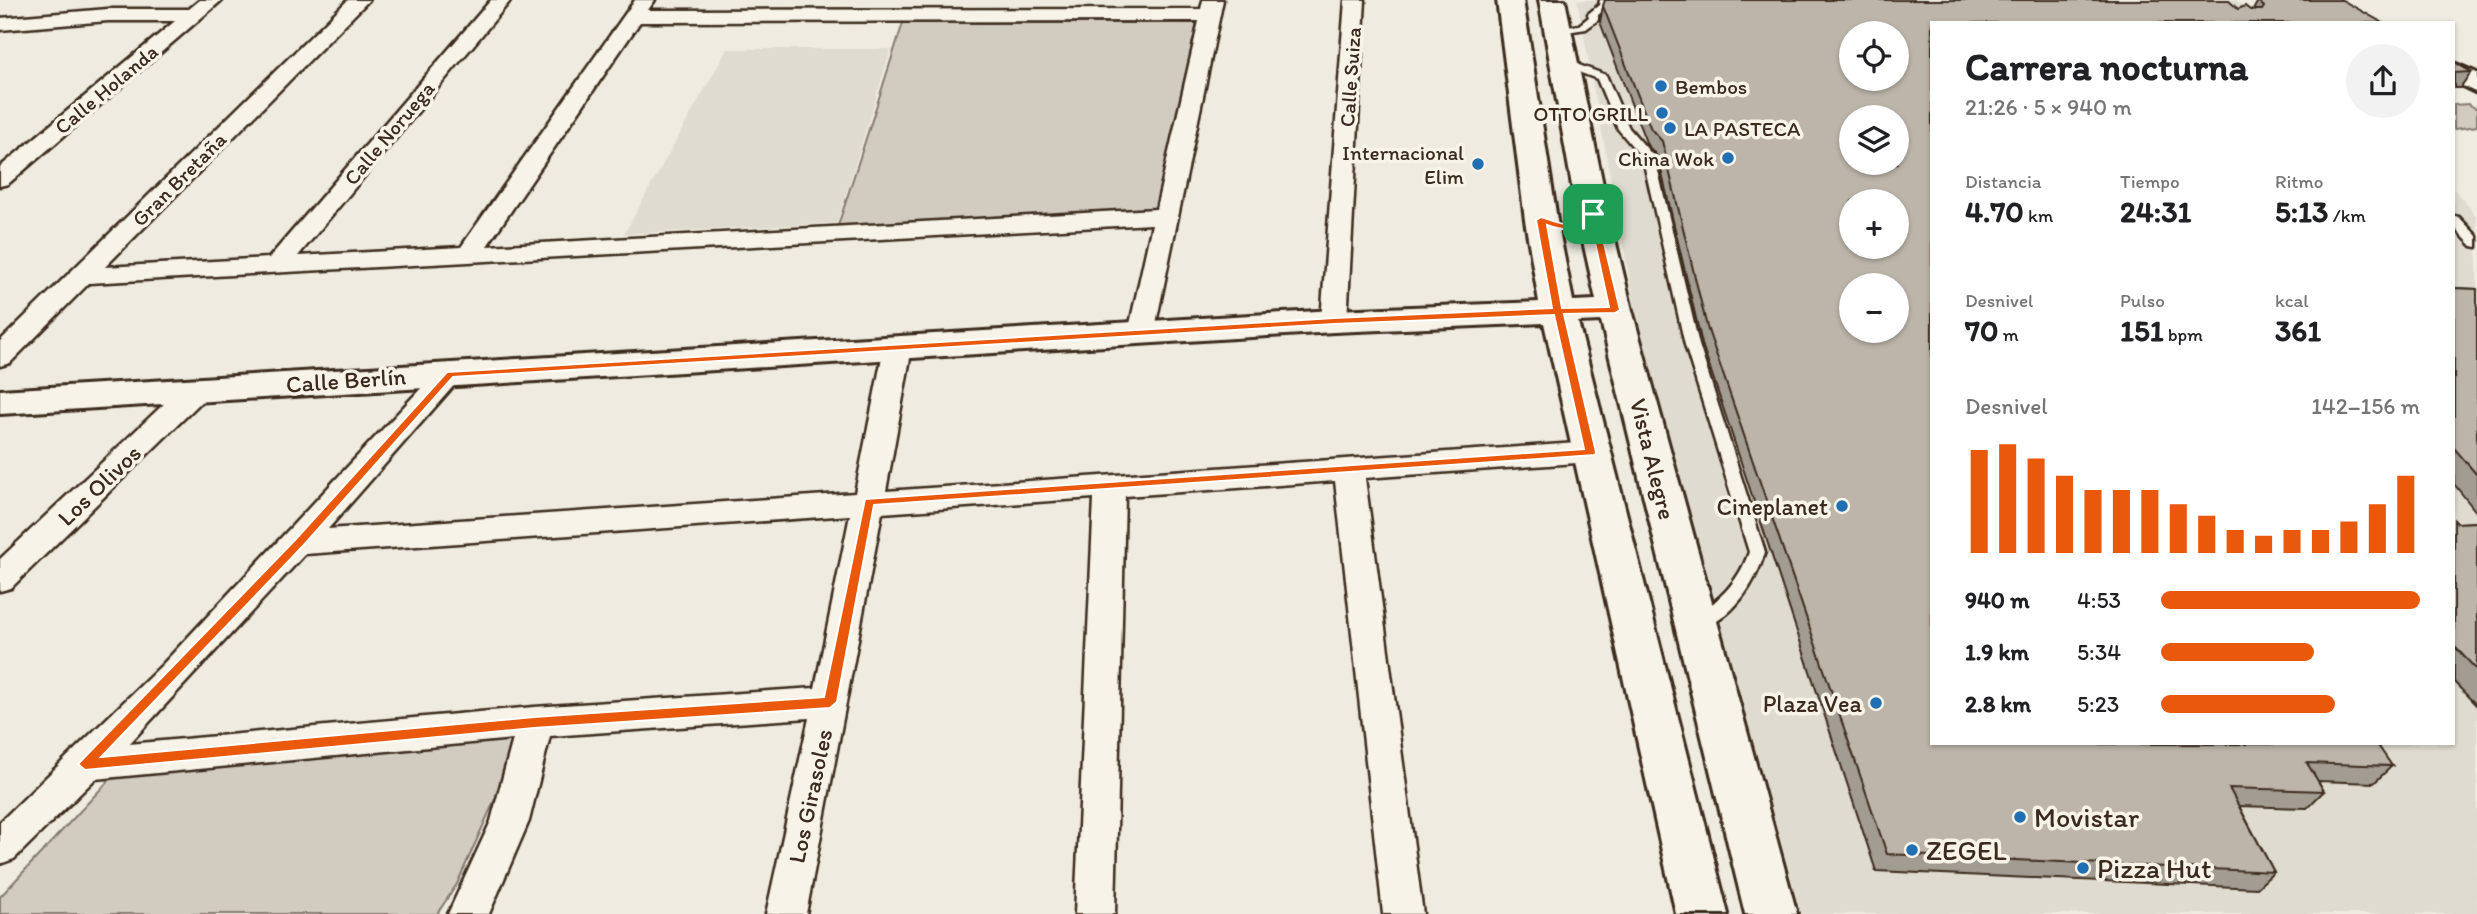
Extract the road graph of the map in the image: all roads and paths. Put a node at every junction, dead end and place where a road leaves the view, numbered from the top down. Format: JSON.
{"nodes":[{"id":1,"x":212,"y":0,"type":"edge"},
{"id":2,"x":359,"y":0,"type":"edge"},
{"id":3,"x":501,"y":0,"type":"edge"},
{"id":4,"x":1355,"y":0,"type":"edge"},
{"id":5,"x":1510,"y":0,"type":"edge"},
{"id":6,"x":1605,"y":0,"type":"edge"},
{"id":7,"x":640,"y":8,"type":"edge"},
{"id":8,"x":1211,"y":8,"type":"edge"},
{"id":9,"x":194,"y":15,"type":"junction"},
{"id":10,"x":2,"y":25,"type":"edge"},
{"id":11,"x":1558,"y":32,"type":"edge"},
{"id":12,"x":2455,"y":72,"type":"edge"},
{"id":13,"x":2477,"y":85,"type":"edge"},
{"id":14,"x":0,"y":179,"type":"edge"},
{"id":15,"x":1593,"y":214,"type":"junction"},
{"id":16,"x":1166,"y":216,"type":"junction"},
{"id":17,"x":1541,"y":220,"type":"junction"},
{"id":18,"x":2455,"y":221,"type":"edge"},
{"id":19,"x":2477,"y":243,"type":"edge"},
{"id":20,"x":468,"y":255,"type":"junction"},
{"id":21,"x":277,"y":265,"type":"junction"},
{"id":22,"x":81,"y":276,"type":"junction"},
{"id":23,"x":1615,"y":310,"type":"junction"},
{"id":24,"x":1558,"y":311,"type":"junction"},
{"id":25,"x":1334,"y":321,"type":"junction"},
{"id":26,"x":1140,"y":332,"type":"junction"},
{"id":27,"x":898,"y":347,"type":"junction"},
{"id":28,"x":0,"y":357,"type":"edge"},
{"id":29,"x":450,"y":374,"type":"junction"},
{"id":30,"x":196,"y":390,"type":"junction"},
{"id":31,"x":0,"y":402,"type":"edge"},
{"id":32,"x":1591,"y":452,"type":"junction"},
{"id":33,"x":1349,"y":470,"type":"junction"},
{"id":34,"x":1110,"y":485,"type":"junction"},
{"id":35,"x":869,"y":502,"type":"junction"},
{"id":36,"x":299,"y":543,"type":"junction"},
{"id":37,"x":3,"y":574,"type":"edge"},
{"id":38,"x":1696,"y":624,"type":"junction"},
{"id":39,"x":830,"y":702,"type":"junction"},
{"id":40,"x":534,"y":722,"type":"junction"},
{"id":41,"x":85,"y":764,"type":"junction"},
{"id":42,"x":0,"y":847,"type":"edge"},
{"id":43,"x":468,"y":914,"type":"edge"},
{"id":44,"x":786,"y":914,"type":"edge"},
{"id":45,"x":1095,"y":914,"type":"edge"},
{"id":46,"x":1403,"y":914,"type":"edge"},
{"id":47,"x":1702,"y":914,"type":"edge"},
{"id":48,"x":1771,"y":914,"type":"edge"}],
"edges":[{"from":1,"to":9,"type":"street","name":"Calle Holanda"},
{"from":2,"to":22,"type":"street","name":"Gran Bretaña"},
{"from":3,"to":21,"type":"street","name":"Calle Noruega"},
{"from":4,"to":25,"type":"street","name":"Calle Suiza"},
{"from":5,"to":17,"type":"street"},
{"from":6,"to":11,"type":"lane"},
{"from":7,"to":8,"type":"street"},
{"from":7,"to":20,"type":"street"},
{"from":8,"to":16,"type":"street"},
{"from":9,"to":10,"type":"street"},
{"from":9,"to":14,"type":"street","name":"Calle Holanda"},
{"from":11,"to":15,"type":"street","name":"Vista Alegre"},
{"from":11,"to":38,"type":"lane"},
{"from":12,"to":13,"type":"street"},
{"from":15,"to":17,"type":"street"},
{"from":15,"to":23,"type":"street","name":"Vista Alegre"},
{"from":16,"to":20,"type":"street"},
{"from":16,"to":26,"type":"street"},
{"from":17,"to":24,"type":"street"},
{"from":18,"to":19,"type":"lane"},
{"from":20,"to":21,"type":"street"},
{"from":21,"to":22,"type":"street"},
{"from":22,"to":28,"type":"street","name":"Gran Bretaña"},
{"from":23,"to":24,"type":"street","name":"Calle Berlín"},
{"from":23,"to":38,"type":"street","name":"Vista Alegre"},
{"from":24,"to":25,"type":"street","name":"Calle Berlín"},
{"from":24,"to":32,"type":"street"},
{"from":25,"to":26,"type":"street","name":"Calle Berlín"},
{"from":26,"to":27,"type":"street","name":"Calle Berlín"},
{"from":27,"to":29,"type":"street","name":"Calle Berlín"},
{"from":27,"to":35,"type":"street","name":"Los Girasoles"},
{"from":29,"to":30,"type":"street","name":"Calle Berlín"},
{"from":29,"to":36,"type":"street"},
{"from":30,"to":31,"type":"street","name":"Calle Berlín"},
{"from":30,"to":37,"type":"street","name":"Los Olivos"},
{"from":32,"to":33,"type":"street"},
{"from":32,"to":47,"type":"street"},
{"from":33,"to":34,"type":"street"},
{"from":33,"to":46,"type":"street"},
{"from":34,"to":35,"type":"street"},
{"from":34,"to":45,"type":"street"},
{"from":35,"to":36,"type":"street"},
{"from":35,"to":39,"type":"street","name":"Los Girasoles"},
{"from":36,"to":41,"type":"street"},
{"from":38,"to":48,"type":"street","name":"Vista Alegre"},
{"from":39,"to":40,"type":"street"},
{"from":39,"to":44,"type":"street","name":"Los Girasoles"},
{"from":40,"to":41,"type":"street"},
{"from":40,"to":43,"type":"street"},
{"from":41,"to":42,"type":"street"}]}
